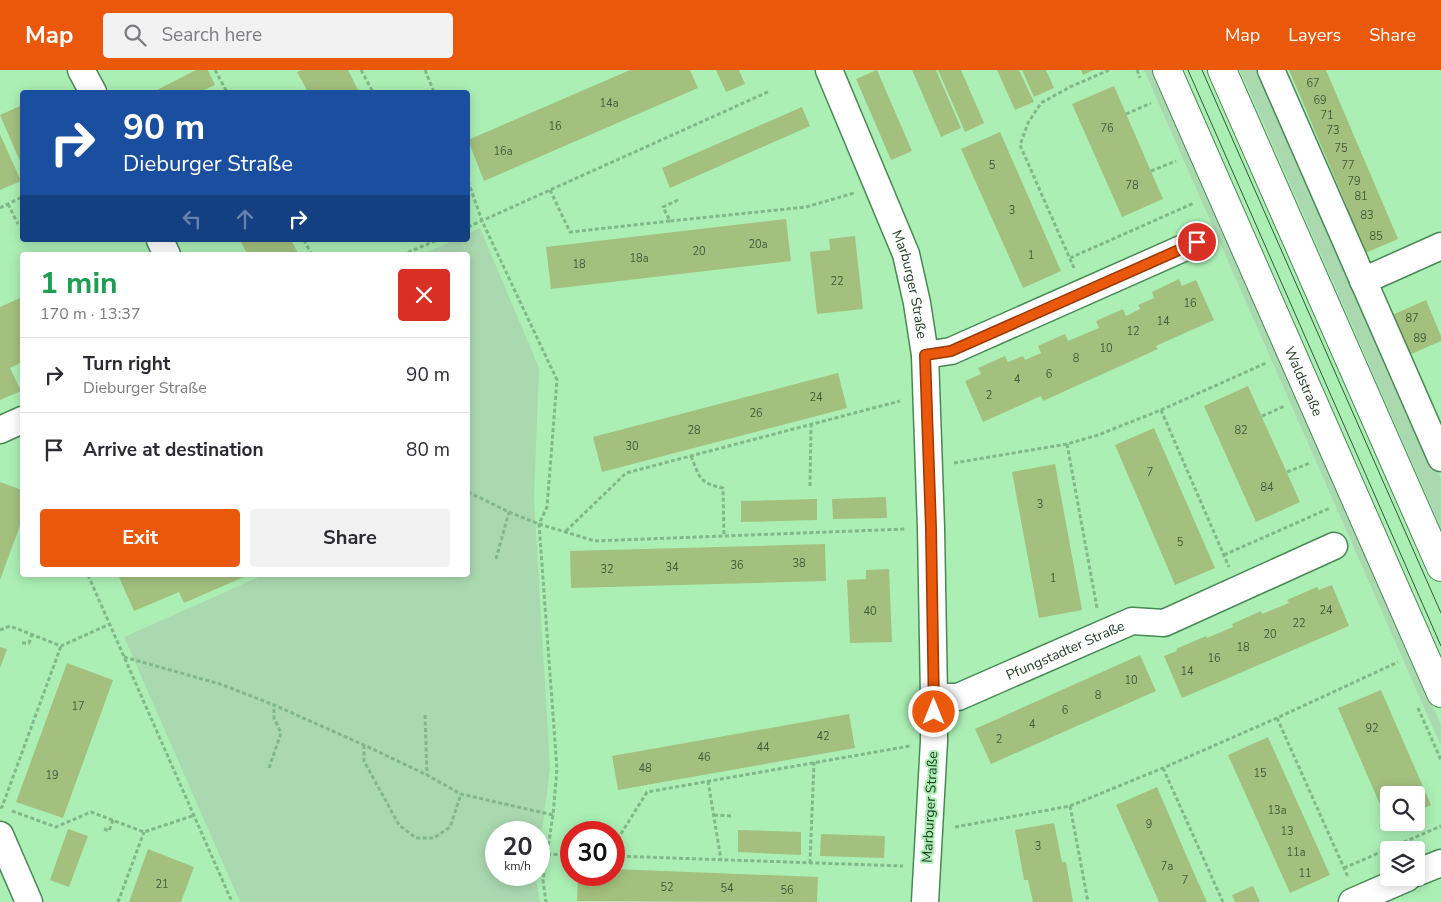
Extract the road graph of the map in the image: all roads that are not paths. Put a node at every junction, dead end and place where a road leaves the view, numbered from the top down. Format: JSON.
{"nodes":[{"id":1,"x":81,"y":70,"type":"edge"},
{"id":2,"x":829,"y":70,"type":"edge"},
{"id":3,"x":1167,"y":70,"type":"edge"},
{"id":4,"x":1222,"y":70,"type":"edge"},
{"id":5,"x":1271,"y":70,"type":"edge"},
{"id":6,"x":92,"y":90,"type":"edge"},
{"id":7,"x":1197,"y":242,"type":"dead end"},
{"id":8,"x":1441,"y":246,"type":"edge"},
{"id":9,"x":1364,"y":281,"type":"junction"},
{"id":10,"x":925,"y":355,"type":"junction"},
{"id":11,"x":20,"y":421,"type":"edge"},
{"id":12,"x":0,"y":430,"type":"edge"},
{"id":13,"x":1441,"y":458,"type":"edge"},
{"id":14,"x":1334,"y":546,"type":"dead end"},
{"id":15,"x":1441,"y":567,"type":"edge"},
{"id":16,"x":1441,"y":694,"type":"edge"},
{"id":17,"x":934,"y":697,"type":"junction"},
{"id":18,"x":0,"y":835,"type":"edge"},
{"id":19,"x":1441,"y":862,"type":"edge"},
{"id":20,"x":1425,"y":870,"type":"edge"},
{"id":21,"x":1389,"y":886,"type":"edge"},
{"id":22,"x":1355,"y":901,"type":"edge"},
{"id":23,"x":29,"y":902,"type":"edge"},
{"id":24,"x":925,"y":902,"type":"edge"}],
"edges":[{"from":1,"to":6,"type":"street"},
{"from":2,"to":10,"type":"street","name":"Marburger Straße"},
{"from":3,"to":16,"type":"main road","name":"Waldstraße"},
{"from":4,"to":15,"type":"main road"},
{"from":5,"to":9,"type":"street"},
{"from":7,"to":10,"type":"street"},
{"from":8,"to":9,"type":"street"},
{"from":9,"to":13,"type":"street"},
{"from":10,"to":17,"type":"street","name":"Marburger Straße"},
{"from":11,"to":12,"type":"street"},
{"from":14,"to":17,"type":"street","name":"Pfungstadter Straße"},
{"from":17,"to":24,"type":"street","name":"Marburger Straße"},
{"from":18,"to":23,"type":"street"},
{"from":19,"to":20,"type":"street"},
{"from":21,"to":22,"type":"street"}]}
